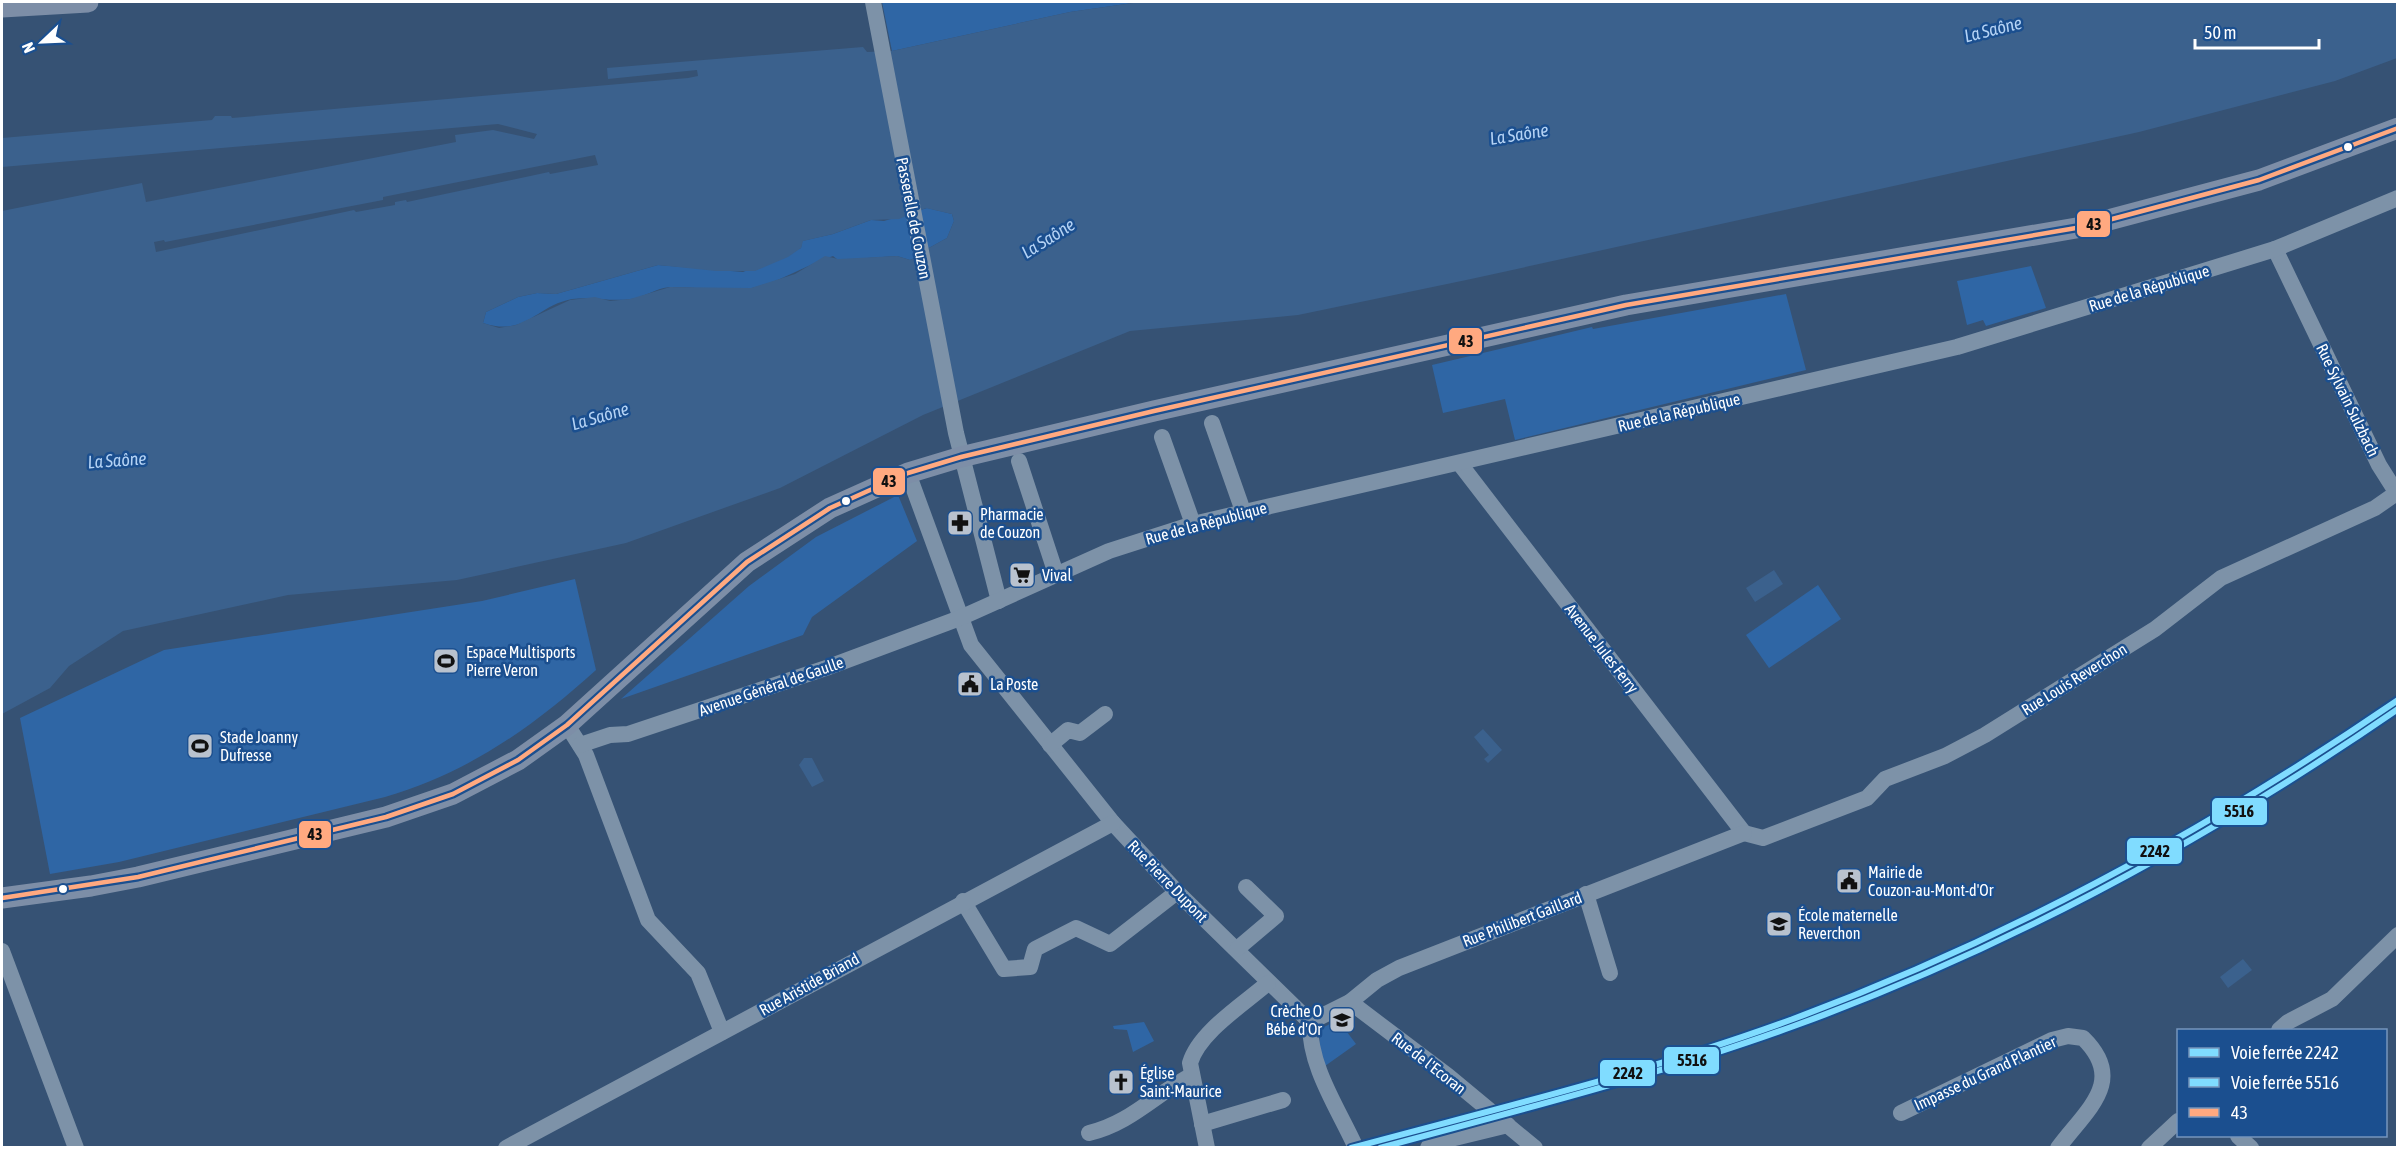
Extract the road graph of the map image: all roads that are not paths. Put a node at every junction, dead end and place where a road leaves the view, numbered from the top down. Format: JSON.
{"nodes":[{"id":1,"x":88,"y":2,"type":"edge"},
{"id":2,"x":873,"y":2,"type":"edge"},
{"id":3,"x":2,"y":7,"type":"edge"},
{"id":4,"x":2397,"y":129,"type":"edge"},
{"id":5,"x":2397,"y":198,"type":"edge"},
{"id":6,"x":2275,"y":249,"type":"junction"},
{"id":7,"x":1212,"y":423,"type":"dead end"},
{"id":8,"x":1162,"y":437,"type":"dead end"},
{"id":9,"x":961,"y":457,"type":"junction"},
{"id":10,"x":1019,"y":461,"type":"dead end"},
{"id":11,"x":1460,"y":464,"type":"junction"},
{"id":12,"x":908,"y":473,"type":"junction"},
{"id":13,"x":2396,"y":494,"type":"edge"},
{"id":14,"x":1243,"y":511,"type":"junction"},
{"id":15,"x":1193,"y":524,"type":"junction"},
{"id":16,"x":1056,"y":574,"type":"junction"},
{"id":17,"x":999,"y":601,"type":"junction"},
{"id":18,"x":960,"y":618,"type":"junction"},
{"id":19,"x":1104,"y":714,"type":"dead end"},
{"id":20,"x":567,"y":725,"type":"junction"},
{"id":21,"x":580,"y":745,"type":"junction"},
{"id":22,"x":1050,"y":745,"type":"junction"},
{"id":23,"x":1113,"y":823,"type":"junction"},
{"id":24,"x":1744,"y":833,"type":"junction"},
{"id":25,"x":1246,"y":886,"type":"dead end"},
{"id":26,"x":1177,"y":892,"type":"junction"},
{"id":27,"x":1586,"y":894,"type":"junction"},
{"id":28,"x":2,"y":898,"type":"edge"},
{"id":29,"x":963,"y":901,"type":"junction"},
{"id":30,"x":2397,"y":935,"type":"edge"},
{"id":31,"x":1237,"y":949,"type":"junction"},
{"id":32,"x":2,"y":951,"type":"edge"},
{"id":33,"x":1610,"y":973,"type":"dead end"},
{"id":34,"x":1268,"y":983,"type":"junction"},
{"id":35,"x":1350,"y":1002,"type":"junction"},
{"id":36,"x":1310,"y":1022,"type":"junction"},
{"id":37,"x":2280,"y":1029,"type":"edge"},
{"id":38,"x":722,"y":1032,"type":"junction"},
{"id":39,"x":1192,"y":1075,"type":"junction"},
{"id":40,"x":1283,"y":1100,"type":"dead end"},
{"id":41,"x":1900,"y":1113,"type":"dead end"},
{"id":42,"x":1504,"y":1122,"type":"junction"},
{"id":43,"x":2177,"y":1122,"type":"edge"},
{"id":44,"x":1202,"y":1124,"type":"junction"},
{"id":45,"x":1089,"y":1133,"type":"dead end"},
{"id":46,"x":2239,"y":1137,"type":"edge"},
{"id":47,"x":1207,"y":1145,"type":"edge"},
{"id":48,"x":76,"y":1148,"type":"edge"},
{"id":49,"x":506,"y":1148,"type":"edge"},
{"id":50,"x":1356,"y":1148,"type":"edge"},
{"id":51,"x":1428,"y":1148,"type":"edge"},
{"id":52,"x":1535,"y":1148,"type":"edge"},
{"id":53,"x":2058,"y":1148,"type":"edge"},
{"id":54,"x":2149,"y":1148,"type":"edge"},
{"id":55,"x":2251,"y":1148,"type":"edge"}],
"edges":[{"from":1,"to":3,"type":"main road"},
{"from":2,"to":9,"type":"street","name":"Passerelle de Couzon"},
{"from":4,"to":9,"type":"main road"},
{"from":5,"to":6,"type":"street","name":"Rue de la République"},
{"from":6,"to":11,"type":"street","name":"Rue de la République"},
{"from":6,"to":13,"type":"street","name":"Rue Sylvain Sulzbach"},
{"from":7,"to":14,"type":"street"},
{"from":8,"to":15,"type":"street"},
{"from":9,"to":12,"type":"main road"},
{"from":9,"to":17,"type":"street","name":"Passerelle de Couzon"},
{"from":10,"to":16,"type":"street"},
{"from":11,"to":14,"type":"street","name":"Rue de la République"},
{"from":11,"to":24,"type":"street","name":"Avenue Jules Ferry"},
{"from":12,"to":18,"type":"street","name":"Rue Pierre Dupont"},
{"from":12,"to":20,"type":"main road"},
{"from":13,"to":24,"type":"street","name":"Rue Louis Reverchon"},
{"from":14,"to":15,"type":"street","name":"Rue de la République"},
{"from":15,"to":16,"type":"street","name":"Rue de la République"},
{"from":16,"to":17,"type":"street","name":"Rue de la République"},
{"from":17,"to":18,"type":"street","name":"Rue de la République"},
{"from":18,"to":21,"type":"street","name":"Avenue Général de Gaulle"},
{"from":18,"to":22,"type":"street","name":"Rue Pierre Dupont"},
{"from":19,"to":22,"type":"street"},
{"from":20,"to":21,"type":"street"},
{"from":20,"to":28,"type":"main road"},
{"from":21,"to":38,"type":"street"},
{"from":22,"to":23,"type":"street","name":"Rue Pierre Dupont"},
{"from":23,"to":26,"type":"street","name":"Rue Pierre Dupont"},
{"from":23,"to":29,"type":"street","name":"Rue Aristide Briand"},
{"from":24,"to":27,"type":"street","name":"Rue Philibert Gaillard"},
{"from":25,"to":31,"type":"street"},
{"from":26,"to":29,"type":"street"},
{"from":26,"to":31,"type":"street","name":"Rue Pierre Dupont"},
{"from":27,"to":33,"type":"street"},
{"from":27,"to":35,"type":"street","name":"Rue Philibert Gaillard"},
{"from":29,"to":38,"type":"street","name":"Rue Aristide Briand"},
{"from":30,"to":37,"type":"street"},
{"from":31,"to":34,"type":"street","name":"Rue Pierre Dupont"},
{"from":32,"to":48,"type":"street"},
{"from":34,"to":36,"type":"street","name":"Rue Pierre Dupont"},
{"from":34,"to":39,"type":"street"},
{"from":35,"to":36,"type":"street","name":"Rue Philibert Gaillard"},
{"from":35,"to":42,"type":"street","name":"Rue de l'Ecoran"},
{"from":36,"to":50,"type":"street"},
{"from":38,"to":49,"type":"street","name":"Rue Aristide Briand"},
{"from":39,"to":44,"type":"street"},
{"from":39,"to":45,"type":"street"},
{"from":40,"to":44,"type":"street"},
{"from":41,"to":53,"type":"street","name":"Impasse du Grand Plantier"},
{"from":42,"to":51,"type":"street"},
{"from":42,"to":52,"type":"street","name":"Rue de l'Ecoran"},
{"from":43,"to":54,"type":"street"},
{"from":44,"to":47,"type":"street"},
{"from":46,"to":55,"type":"street"}]}
